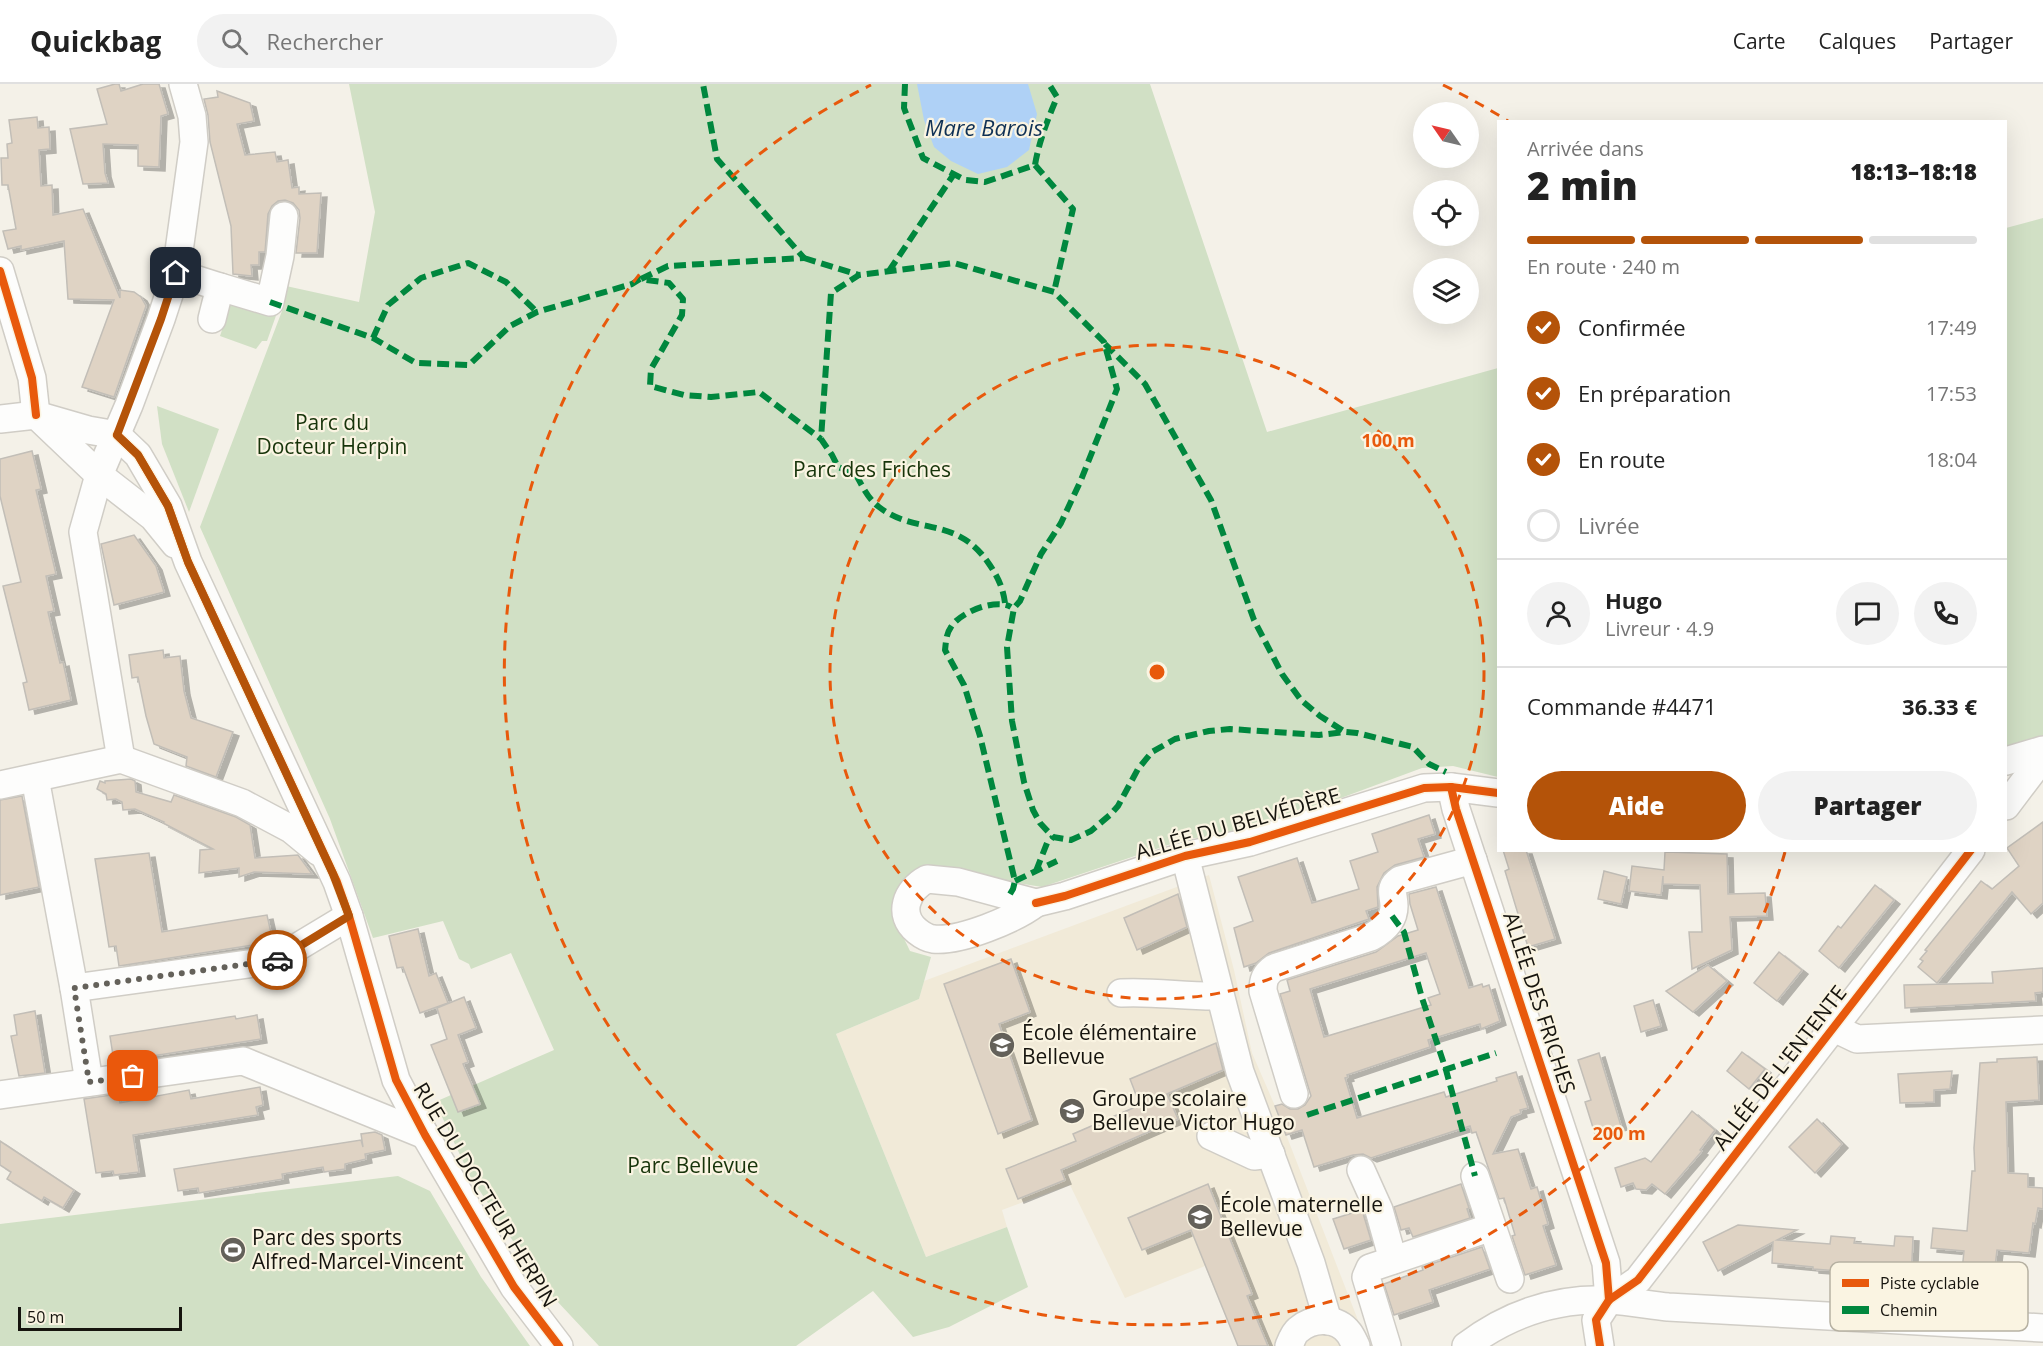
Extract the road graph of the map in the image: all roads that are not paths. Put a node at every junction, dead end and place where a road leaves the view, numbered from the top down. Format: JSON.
{"nodes":[{"id":1,"x":183,"y":84,"type":"edge"},
{"id":2,"x":284,"y":216,"type":"dead end"},
{"id":3,"x":0,"y":271,"type":"edge"},
{"id":4,"x":176,"y":273,"type":"junction"},
{"id":5,"x":220,"y":287,"type":"junction"},
{"id":6,"x":212,"y":319,"type":"dead end"},
{"id":7,"x":36,"y":415,"type":"junction"},
{"id":8,"x":0,"y":419,"type":"edge"},
{"id":9,"x":117,"y":435,"type":"junction"},
{"id":10,"x":99,"y":475,"type":"junction"},
{"id":11,"x":188,"y":562,"type":"junction"},
{"id":12,"x":2043,"y":750,"type":"edge"},
{"id":13,"x":2043,"y":757,"type":"edge"},
{"id":14,"x":122,"y":759,"type":"junction"},
{"id":15,"x":2007,"y":761,"type":"edge"},
{"id":16,"x":35,"y":778,"type":"junction"},
{"id":17,"x":289,"y":779,"type":"junction"},
{"id":18,"x":0,"y":784,"type":"edge"},
{"id":19,"x":1451,"y":787,"type":"junction"},
{"id":20,"x":1497,"y":793,"type":"edge"},
{"id":21,"x":2007,"y":805,"type":"edge"},
{"id":22,"x":260,"y":811,"type":"junction"},
{"id":23,"x":1969,"y":852,"type":"edge"},
{"id":24,"x":1185,"y":856,"type":"junction"},
{"id":25,"x":325,"y":857,"type":"junction"},
{"id":26,"x":1473,"y":860,"type":"junction"},
{"id":27,"x":1036,"y":903,"type":"dead end"},
{"id":28,"x":349,"y":916,"type":"junction"},
{"id":29,"x":74,"y":988,"type":"junction"},
{"id":30,"x":1120,"y":993,"type":"dead end"},
{"id":31,"x":1220,"y":996,"type":"junction"},
{"id":32,"x":1834,"y":1028,"type":"junction"},
{"id":33,"x":2043,"y":1030,"type":"edge"},
{"id":34,"x":89,"y":1082,"type":"junction"},
{"id":35,"x":1294,"y":1094,"type":"dead end"},
{"id":36,"x":0,"y":1095,"type":"edge"},
{"id":37,"x":425,"y":1135,"type":"junction"},
{"id":38,"x":1211,"y":1136,"type":"dead end"},
{"id":39,"x":1271,"y":1154,"type":"junction"},
{"id":40,"x":1361,"y":1170,"type":"dead end"},
{"id":41,"x":1476,"y":1176,"type":"dead end"},
{"id":42,"x":1492,"y":1227,"type":"junction"},
{"id":43,"x":488,"y":1244,"type":"junction"},
{"id":44,"x":1393,"y":1260,"type":"junction"},
{"id":45,"x":1510,"y":1279,"type":"dead end"},
{"id":46,"x":1609,"y":1300,"type":"junction"},
{"id":47,"x":1830,"y":1316,"type":"edge"},
{"id":48,"x":1328,"y":1321,"type":"junction"},
{"id":49,"x":2028,"y":1327,"type":"edge"},
{"id":50,"x":2043,"y":1328,"type":"edge"},
{"id":51,"x":559,"y":1346,"type":"edge"},
{"id":52,"x":580,"y":1346,"type":"edge"},
{"id":53,"x":1289,"y":1346,"type":"edge"},
{"id":54,"x":1356,"y":1346,"type":"edge"},
{"id":55,"x":1387,"y":1346,"type":"edge"},
{"id":56,"x":1466,"y":1346,"type":"edge"},
{"id":57,"x":1600,"y":1346,"type":"edge"}],
"edges":[{"from":1,"to":4,"type":"street"},
{"from":2,"to":5,"type":"street"},
{"from":3,"to":7,"type":"street"},
{"from":4,"to":5,"type":"street"},
{"from":4,"to":9,"type":"street"},
{"from":5,"to":6,"type":"street"},
{"from":7,"to":8,"type":"street"},
{"from":7,"to":9,"type":"street"},
{"from":7,"to":10,"type":"street","name":"RUE DU DOCTEUR HERPIN"},
{"from":9,"to":10,"type":"street"},
{"from":9,"to":11,"type":"street","name":"RUE DU DOCTEUR HERPIN"},
{"from":10,"to":11,"type":"street","name":"RUE DU DOCTEUR HERPIN"},
{"from":10,"to":14,"type":"street"},
{"from":11,"to":17,"type":"street","name":"RUE DU DOCTEUR HERPIN"},
{"from":12,"to":15,"type":"street"},
{"from":13,"to":21,"type":"street"},
{"from":14,"to":16,"type":"street"},
{"from":14,"to":22,"type":"street"},
{"from":16,"to":18,"type":"street"},
{"from":16,"to":29,"type":"street"},
{"from":17,"to":22,"type":"street"},
{"from":17,"to":25,"type":"street","name":"RUE DU DOCTEUR HERPIN"},
{"from":19,"to":20,"type":"street","name":"ALLÉE DU BELVÉDÈRE"},
{"from":19,"to":24,"type":"street","name":"ALLÉE DU BELVÉDÈRE"},
{"from":19,"to":26,"type":"street","name":"ALLÉE DES FRICHES"},
{"from":22,"to":25,"type":"street"},
{"from":23,"to":32,"type":"street","name":"ALLÉE DE L'ENTENTE"},
{"from":24,"to":27,"type":"street","name":"ALLÉE DU BELVÉDÈRE"},
{"from":24,"to":31,"type":"street"},
{"from":25,"to":28,"type":"street","name":"RUE DU DOCTEUR HERPIN"},
{"from":26,"to":35,"type":"street"},
{"from":26,"to":46,"type":"street","name":"ALLÉE DES FRICHES"},
{"from":28,"to":29,"type":"street"},
{"from":28,"to":37,"type":"street","name":"RUE DU DOCTEUR HERPIN"},
{"from":29,"to":34,"type":"street"},
{"from":30,"to":31,"type":"street"},
{"from":31,"to":39,"type":"street"},
{"from":32,"to":33,"type":"street"},
{"from":32,"to":46,"type":"street","name":"ALLÉE DE L'ENTENTE"},
{"from":34,"to":36,"type":"street"},
{"from":34,"to":37,"type":"street"},
{"from":37,"to":43,"type":"street","name":"RUE DU DOCTEUR HERPIN"},
{"from":38,"to":39,"type":"street"},
{"from":39,"to":48,"type":"street"},
{"from":40,"to":44,"type":"street"},
{"from":41,"to":42,"type":"street"},
{"from":42,"to":44,"type":"street"},
{"from":42,"to":45,"type":"street"},
{"from":43,"to":51,"type":"street","name":"RUE DU DOCTEUR HERPIN"},
{"from":43,"to":52,"type":"street","name":"RUE DU DOCTEUR HERPIN"},
{"from":44,"to":55,"type":"street"},
{"from":46,"to":47,"type":"street"},
{"from":46,"to":56,"type":"street"},
{"from":46,"to":57,"type":"street"},
{"from":48,"to":53,"type":"street"},
{"from":48,"to":54,"type":"street"},
{"from":49,"to":50,"type":"street"}]}
